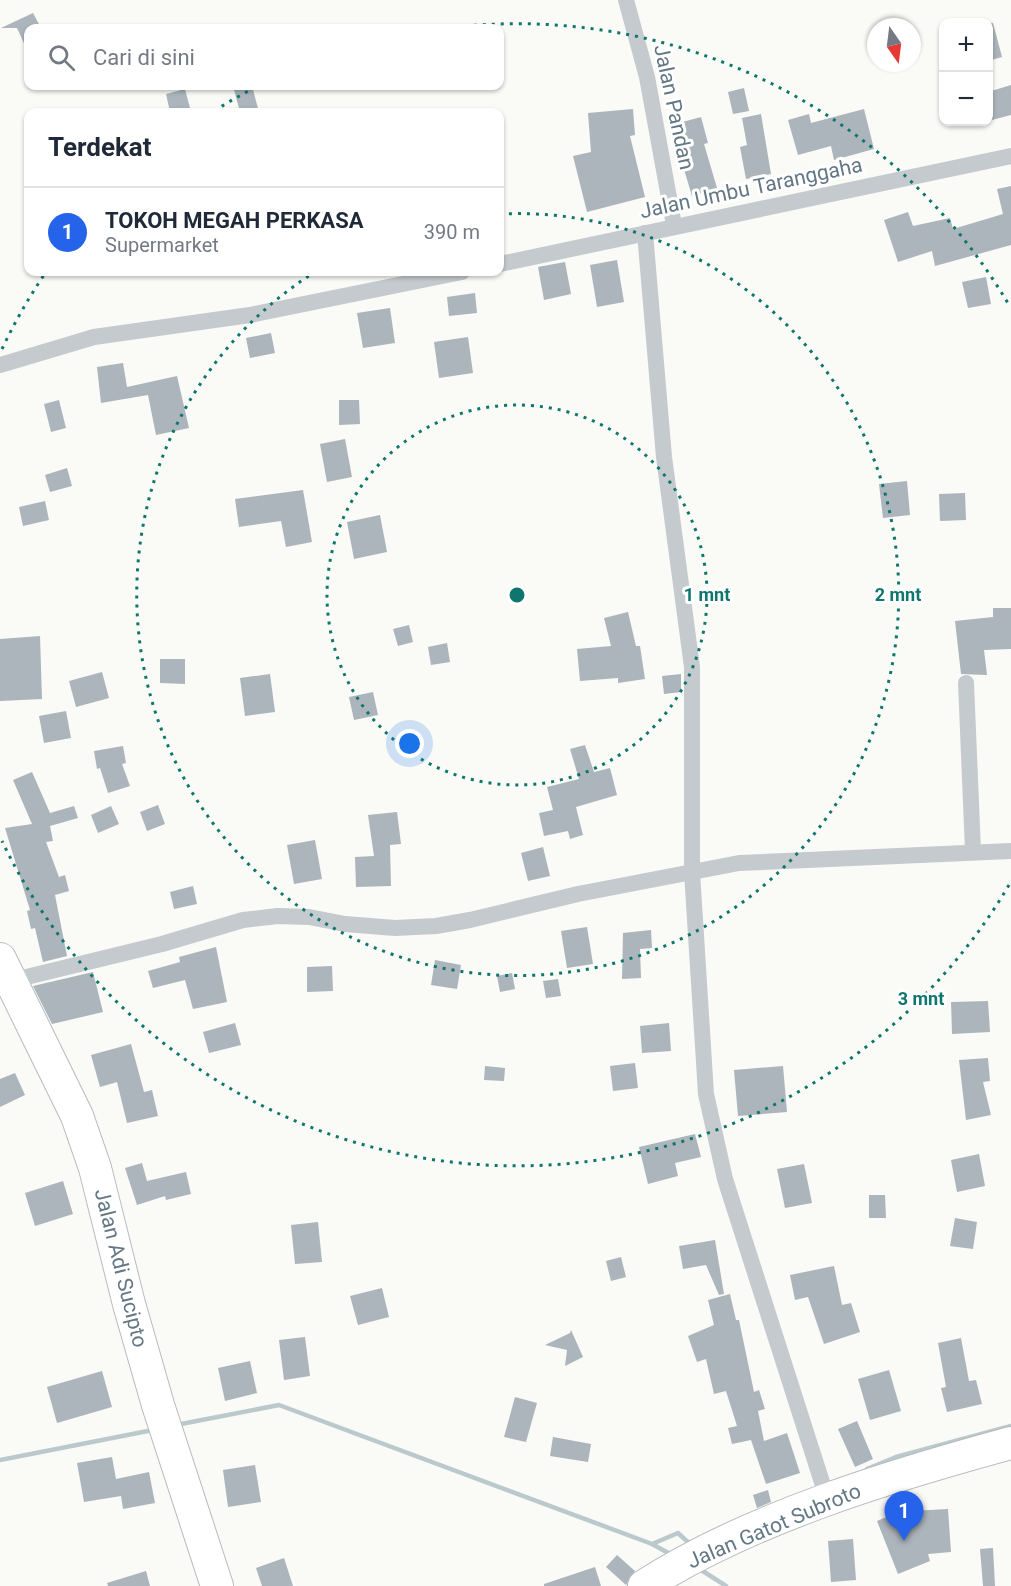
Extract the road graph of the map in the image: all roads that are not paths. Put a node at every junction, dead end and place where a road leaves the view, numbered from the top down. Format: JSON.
{"nodes":[{"id":1,"x":626,"y":0,"type":"edge"},
{"id":2,"x":1011,"y":156,"type":"edge"},
{"id":3,"x":674,"y":225,"type":"junction"},
{"id":4,"x":645,"y":233,"type":"junction"},
{"id":5,"x":504,"y":263,"type":"edge"},
{"id":6,"x":442,"y":276,"type":"edge"},
{"id":7,"x":0,"y":365,"type":"edge"},
{"id":8,"x":966,"y":684,"type":"dead end"},
{"id":9,"x":973,"y":851,"type":"junction"},
{"id":10,"x":1011,"y":851,"type":"edge"},
{"id":11,"x":692,"y":872,"type":"junction"},
{"id":12,"x":5,"y":970,"type":"edge"},
{"id":13,"x":1011,"y":1443,"type":"edge"},
{"id":14,"x":825,"y":1492,"type":"junction"},
{"id":15,"x":657,"y":1580,"type":"edge"},
{"id":16,"x":217,"y":1586,"type":"edge"}],
"edges":[{"from":1,"to":3,"type":"street","name":"Jalan Pandan"},
{"from":2,"to":3,"type":"street","name":"Jalan Umbu Taranggaha"},
{"from":3,"to":4,"type":"street","name":"Jalan Umbu Taranggaha"},
{"from":4,"to":5,"type":"street","name":"Jalan Umbu Taranggaha"},
{"from":4,"to":11,"type":"street"},
{"from":6,"to":7,"type":"street"},
{"from":8,"to":9,"type":"street"},
{"from":9,"to":10,"type":"street"},
{"from":9,"to":11,"type":"street"},
{"from":11,"to":12,"type":"street"},
{"from":11,"to":14,"type":"street"},
{"from":12,"to":16,"type":"highway","name":"Jalan Adi Sucipto"},
{"from":13,"to":14,"type":"highway","name":"Jalan Gatot Subroto"},
{"from":14,"to":15,"type":"highway","name":"Jalan Gatot Subroto"}]}
